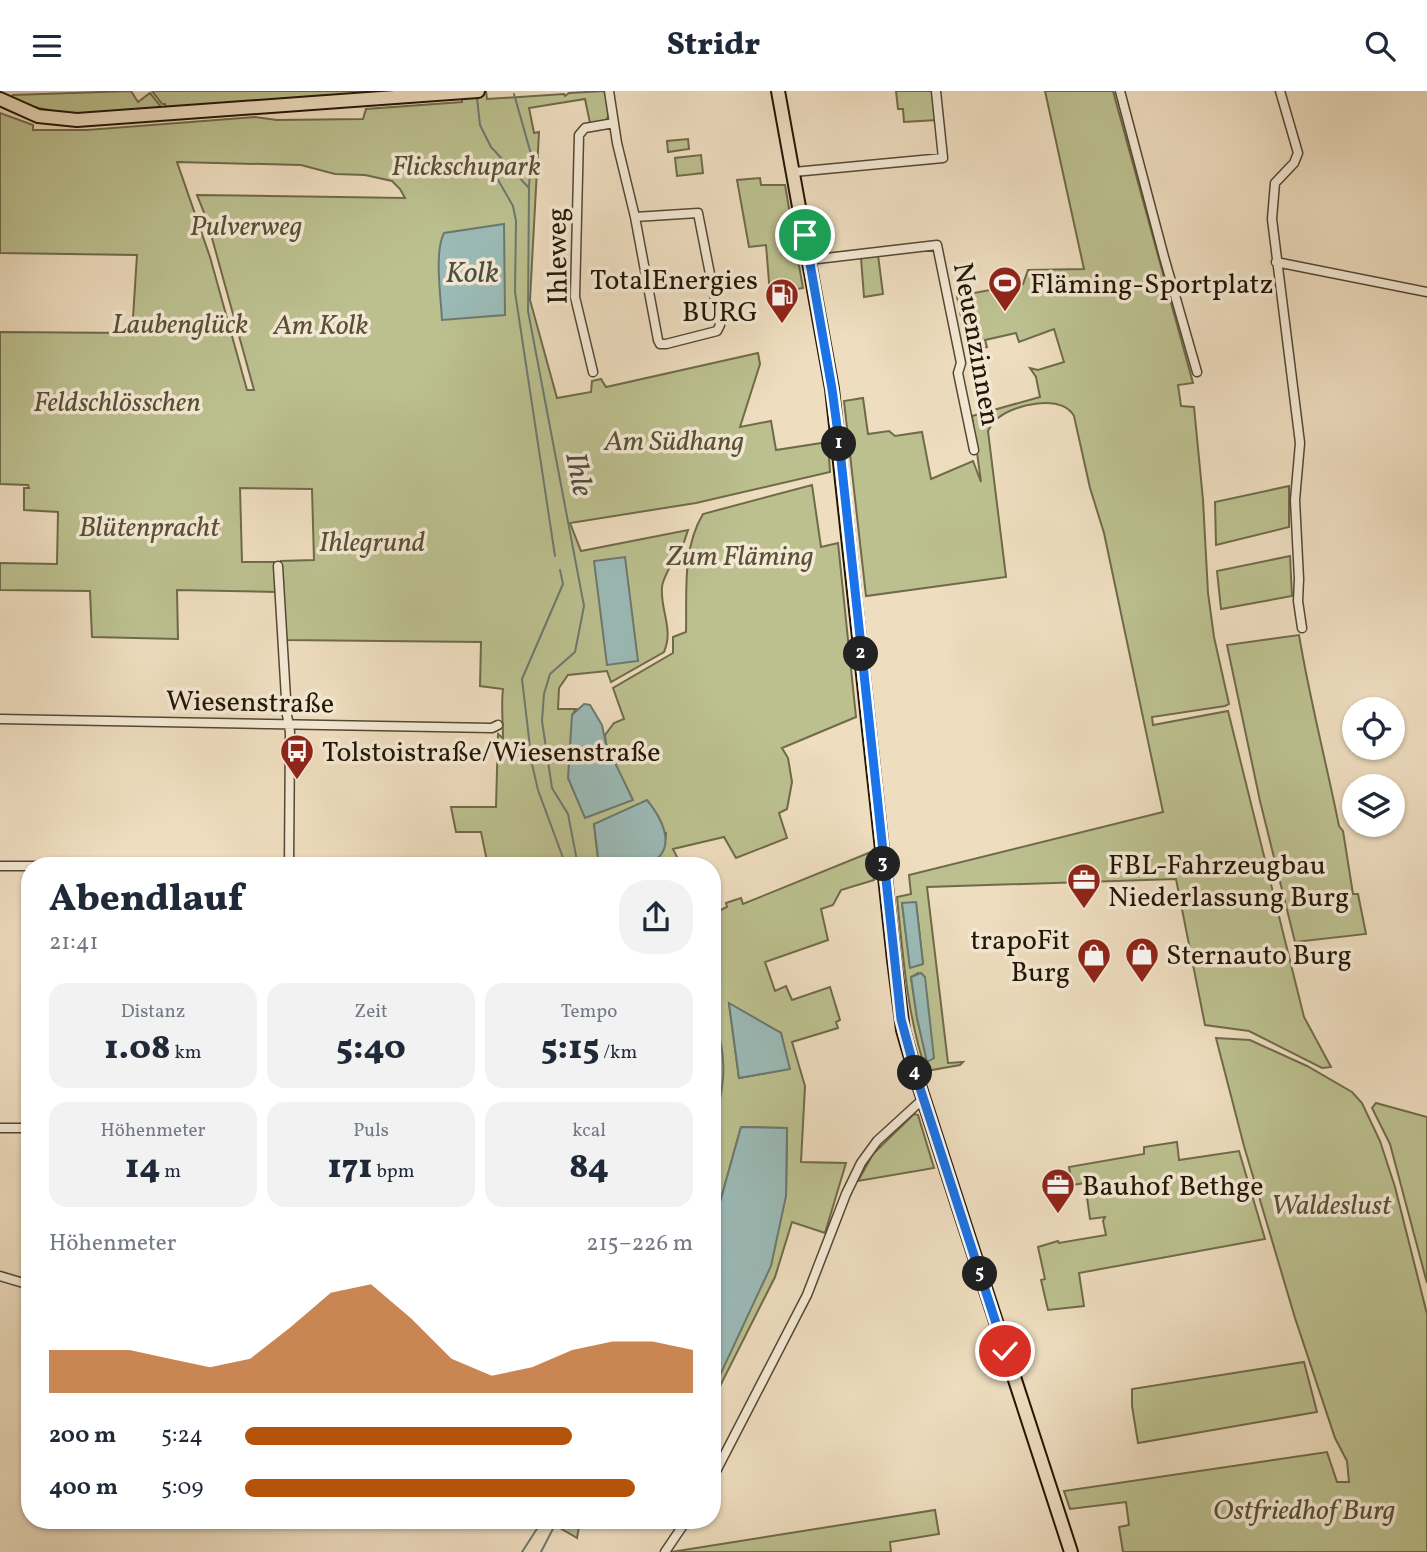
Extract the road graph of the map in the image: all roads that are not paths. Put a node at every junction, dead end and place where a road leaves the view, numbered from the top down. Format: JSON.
{"nodes":[{"id":1,"x":478,"y":91,"type":"edge"},
{"id":2,"x":609,"y":91,"type":"edge"},
{"id":3,"x":778,"y":91,"type":"edge"},
{"id":4,"x":936,"y":91,"type":"edge"},
{"id":5,"x":1120,"y":91,"type":"edge"},
{"id":6,"x":1280,"y":91,"type":"edge"},
{"id":7,"x":461,"y":92,"type":"edge"},
{"id":8,"x":0,"y":99,"type":"edge"},
{"id":9,"x":614,"y":123,"type":"junction"},
{"id":10,"x":794,"y":172,"type":"junction"},
{"id":11,"x":635,"y":217,"type":"junction"},
{"id":12,"x":809,"y":260,"type":"junction"},
{"id":13,"x":1276,"y":262,"type":"junction"},
{"id":14,"x":1427,"y":292,"type":"edge"},
{"id":15,"x":593,"y":372,"type":"dead end"},
{"id":16,"x":1197,"y":372,"type":"dead end"},
{"id":17,"x":974,"y":450,"type":"dead end"},
{"id":18,"x":278,"y":566,"type":"dead end"},
{"id":19,"x":1302,"y":628,"type":"dead end"},
{"id":20,"x":0,"y":719,"type":"edge"},
{"id":21,"x":289,"y":724,"type":"junction"},
{"id":22,"x":498,"y":725,"type":"dead end"},
{"id":23,"x":289,"y":857,"type":"edge"},
{"id":24,"x":0,"y":866,"type":"edge"},
{"id":25,"x":21,"y":866,"type":"edge"},
{"id":26,"x":923,"y":1099,"type":"junction"},
{"id":27,"x":0,"y":1128,"type":"edge"},
{"id":28,"x":21,"y":1128,"type":"edge"},
{"id":29,"x":0,"y":1276,"type":"edge"},
{"id":30,"x":21,"y":1282,"type":"edge"},
{"id":31,"x":721,"y":1462,"type":"edge"},
{"id":32,"x":681,"y":1529,"type":"edge"},
{"id":33,"x":665,"y":1552,"type":"edge"},
{"id":34,"x":1071,"y":1552,"type":"edge"}],
"edges":[{"from":1,"to":7,"type":"main road"},
{"from":2,"to":9,"type":"street"},
{"from":3,"to":10,"type":"main road"},
{"from":4,"to":10,"type":"street"},
{"from":5,"to":16,"type":"street"},
{"from":6,"to":13,"type":"street"},
{"from":7,"to":8,"type":"main road"},
{"from":9,"to":11,"type":"street"},
{"from":9,"to":15,"type":"street","name":"Ihleweg"},
{"from":10,"to":12,"type":"main road"},
{"from":11,"to":11,"type":"street"},
{"from":12,"to":17,"type":"street","name":"Neuenzinnen"},
{"from":12,"to":26,"type":"main road"},
{"from":13,"to":14,"type":"street"},
{"from":13,"to":19,"type":"street"},
{"from":18,"to":21,"type":"street"},
{"from":20,"to":21,"type":"street","name":"Wiesenstraße"},
{"from":21,"to":22,"type":"street","name":"Wiesenstraße"},
{"from":21,"to":23,"type":"street"},
{"from":24,"to":25,"type":"street"},
{"from":26,"to":31,"type":"street"},
{"from":26,"to":34,"type":"main road"},
{"from":27,"to":28,"type":"street"},
{"from":29,"to":30,"type":"street"},
{"from":32,"to":33,"type":"street"}]}
